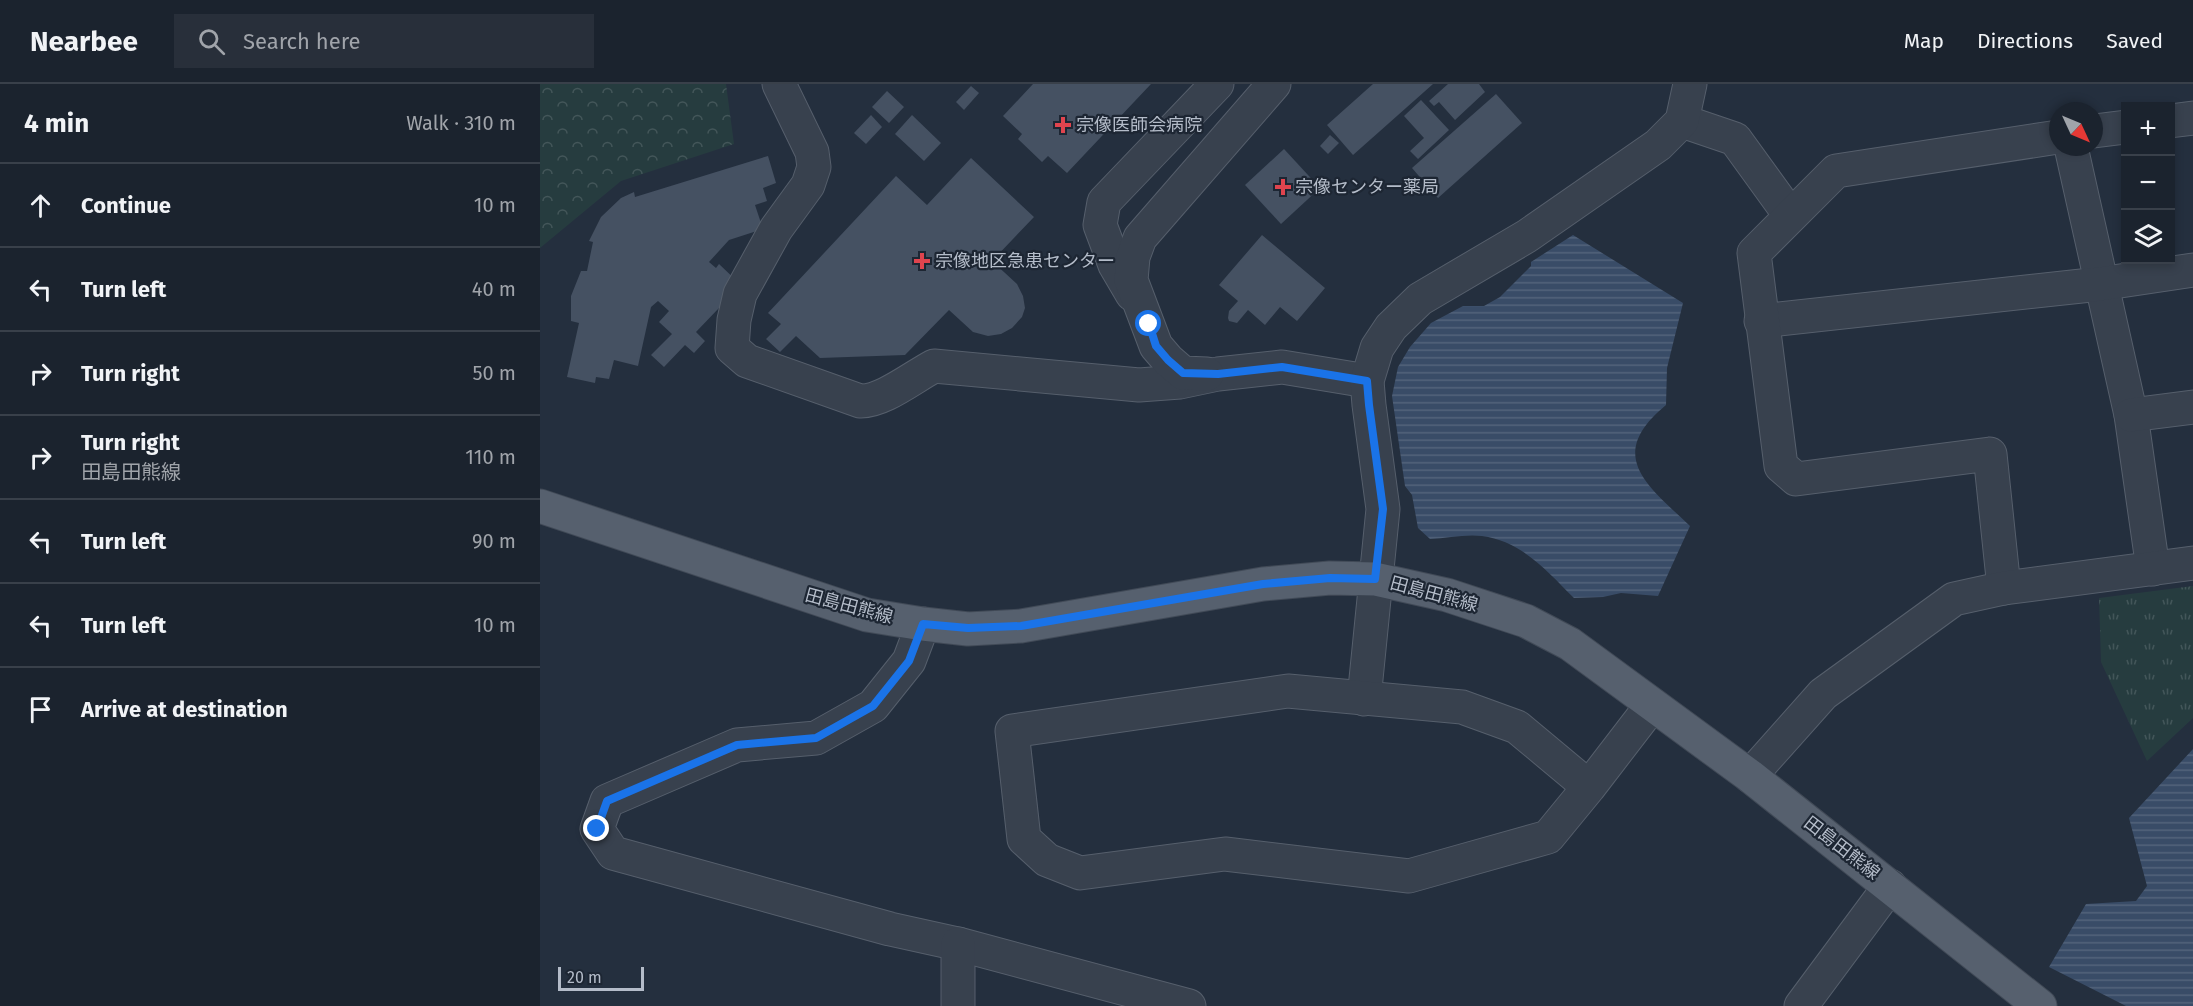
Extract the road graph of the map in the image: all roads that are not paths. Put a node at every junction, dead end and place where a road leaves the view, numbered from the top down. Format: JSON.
{"nodes":[{"id":1,"x":779,"y":84,"type":"edge"},
{"id":2,"x":1217,"y":84,"type":"edge"},
{"id":3,"x":1689,"y":84,"type":"edge"},
{"id":4,"x":1255,"y":91,"type":"edge"},
{"id":5,"x":2193,"y":118,"type":"edge"},
{"id":6,"x":2175,"y":120,"type":"edge"},
{"id":7,"x":1682,"y":121,"type":"junction"},
{"id":8,"x":2121,"y":128,"type":"edge"},
{"id":9,"x":2103,"y":130,"type":"edge"},
{"id":10,"x":2049,"y":138,"type":"edge"},
{"id":11,"x":2073,"y":156,"type":"edge"},
{"id":12,"x":1790,"y":215,"type":"junction"},
{"id":13,"x":2193,"y":270,"type":"edge"},
{"id":14,"x":2100,"y":284,"type":"junction"},
{"id":15,"x":1761,"y":321,"type":"junction"},
{"id":16,"x":1149,"y":324,"type":"junction"},
{"id":17,"x":1218,"y":374,"type":"junction"},
{"id":18,"x":1367,"y":381,"type":"junction"},
{"id":19,"x":2193,"y":407,"type":"edge"},
{"id":20,"x":2131,"y":415,"type":"junction"},
{"id":21,"x":540,"y":506,"type":"edge"},
{"id":22,"x":2193,"y":563,"type":"edge"},
{"id":23,"x":2152,"y":569,"type":"junction"},
{"id":24,"x":1375,"y":579,"type":"junction"},
{"id":25,"x":2004,"y":588,"type":"junction"},
{"id":26,"x":923,"y":624,"type":"junction"},
{"id":27,"x":1364,"y":699,"type":"junction"},
{"id":28,"x":1652,"y":705,"type":"junction"},
{"id":29,"x":1750,"y":776,"type":"junction"},
{"id":30,"x":1589,"y":787,"type":"junction"},
{"id":31,"x":1890,"y":886,"type":"junction"},
{"id":32,"x":958,"y":944,"type":"junction"},
{"id":33,"x":1098,"y":994,"type":"edge"},
{"id":34,"x":958,"y":1006,"type":"edge"},
{"id":35,"x":1189,"y":1006,"type":"edge"},
{"id":36,"x":1801,"y":1006,"type":"edge"},
{"id":37,"x":2040,"y":1006,"type":"edge"}],
"edges":[{"from":1,"to":17,"type":"street"},
{"from":2,"to":16,"type":"street"},
{"from":3,"to":7,"type":"street"},
{"from":4,"to":16,"type":"street"},
{"from":5,"to":6,"type":"street"},
{"from":7,"to":12,"type":"street"},
{"from":7,"to":18,"type":"street"},
{"from":8,"to":9,"type":"street"},
{"from":10,"to":12,"type":"street"},
{"from":11,"to":14,"type":"street"},
{"from":12,"to":15,"type":"street"},
{"from":13,"to":14,"type":"street"},
{"from":14,"to":15,"type":"street"},
{"from":14,"to":20,"type":"street"},
{"from":15,"to":25,"type":"street"},
{"from":16,"to":17,"type":"street"},
{"from":17,"to":18,"type":"street"},
{"from":18,"to":24,"type":"street"},
{"from":19,"to":20,"type":"street"},
{"from":20,"to":23,"type":"street"},
{"from":21,"to":26,"type":"main road","name":"田島田熊線"},
{"from":22,"to":23,"type":"street"},
{"from":23,"to":25,"type":"street"},
{"from":24,"to":26,"type":"main road","name":"田島田熊線"},
{"from":24,"to":27,"type":"street"},
{"from":24,"to":28,"type":"main road","name":"田島田熊線"},
{"from":25,"to":29,"type":"street"},
{"from":26,"to":32,"type":"street"},
{"from":27,"to":30,"type":"street"},
{"from":27,"to":30,"type":"street"},
{"from":28,"to":29,"type":"main road","name":"田島田熊線"},
{"from":28,"to":30,"type":"street"},
{"from":29,"to":31,"type":"main road","name":"田島田熊線"},
{"from":31,"to":36,"type":"street"},
{"from":31,"to":37,"type":"main road","name":"田島田熊線"},
{"from":32,"to":33,"type":"street"},
{"from":32,"to":34,"type":"street"},
{"from":33,"to":35,"type":"street"}]}
